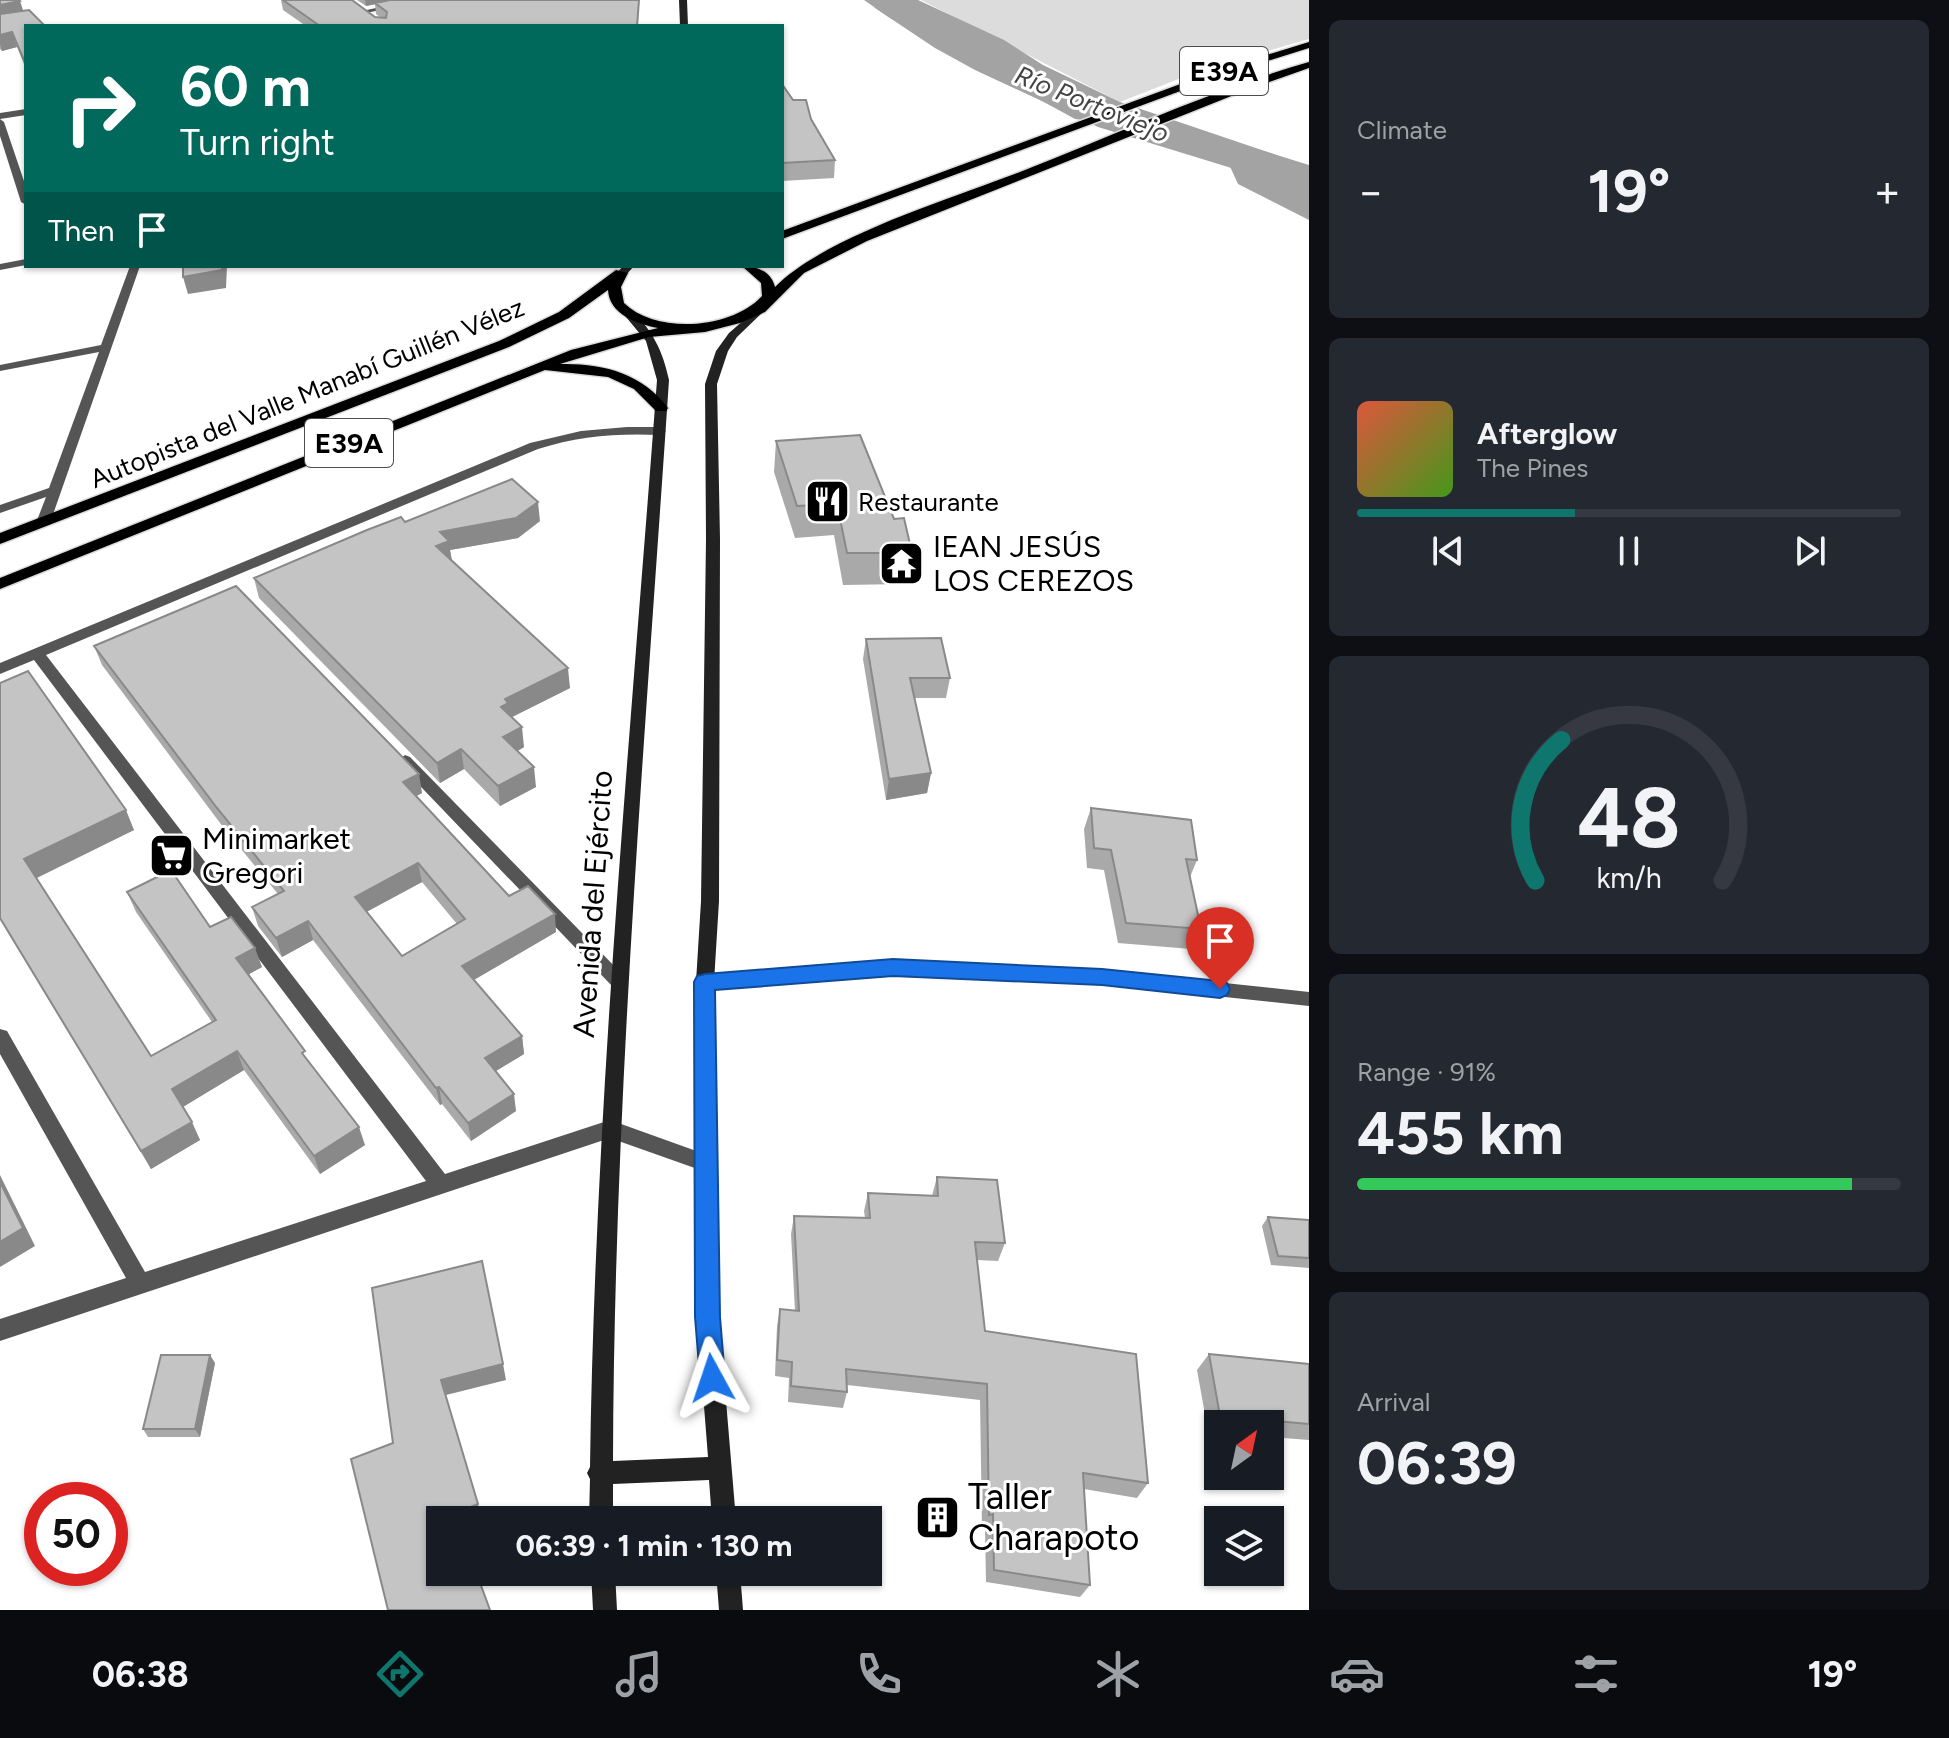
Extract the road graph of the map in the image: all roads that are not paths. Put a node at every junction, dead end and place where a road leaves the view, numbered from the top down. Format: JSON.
{"nodes":[{"id":1,"x":425,"y":0,"type":"edge"},
{"id":2,"x":683,"y":0,"type":"edge"},
{"id":3,"x":356,"y":6,"type":"edge"},
{"id":4,"x":366,"y":11,"type":"junction"},
{"id":5,"x":374,"y":19,"type":"edge"},
{"id":6,"x":684,"y":24,"type":"edge"},
{"id":7,"x":1309,"y":45,"type":"edge"},
{"id":8,"x":1309,"y":65,"type":"edge"},
{"id":9,"x":24,"y":112,"type":"edge"},
{"id":10,"x":0,"y":116,"type":"edge"},
{"id":11,"x":0,"y":122,"type":"edge"},
{"id":12,"x":24,"y":196,"type":"edge"},
{"id":13,"x":847,"y":213,"type":"junction"},
{"id":14,"x":784,"y":223,"type":"edge"},
{"id":15,"x":784,"y":234,"type":"edge"},
{"id":16,"x":24,"y":262,"type":"edge"},
{"id":17,"x":0,"y":267,"type":"edge"},
{"id":18,"x":134,"y":268,"type":"edge"},
{"id":19,"x":627,"y":268,"type":"edge"},
{"id":20,"x":752,"y":268,"type":"edge"},
{"id":21,"x":621,"y":308,"type":"junction"},
{"id":22,"x":760,"y":309,"type":"junction"},
{"id":23,"x":705,"y":328,"type":"junction"},
{"id":24,"x":648,"y":333,"type":"junction"},
{"id":25,"x":106,"y":347,"type":"junction"},
{"id":26,"x":0,"y":368,"type":"edge"},
{"id":27,"x":523,"y":372,"type":"junction"},
{"id":28,"x":661,"y":408,"type":"junction"},
{"id":29,"x":660,"y":431,"type":"junction"},
{"id":30,"x":55,"y":490,"type":"junction"},
{"id":31,"x":0,"y":509,"type":"edge"},
{"id":32,"x":43,"y":523,"type":"junction"},
{"id":33,"x":0,"y":539,"type":"edge"},
{"id":34,"x":0,"y":584,"type":"edge"},
{"id":35,"x":37,"y":654,"type":"junction"},
{"id":36,"x":0,"y":669,"type":"edge"},
{"id":37,"x":389,"y":745,"type":"edge"},
{"id":38,"x":618,"y":981,"type":"junction"},
{"id":39,"x":705,"y":982,"type":"junction"},
{"id":40,"x":1309,"y":999,"type":"edge"},
{"id":41,"x":0,"y":1037,"type":"edge"},
{"id":42,"x":610,"y":1129,"type":"junction"},
{"id":43,"x":706,"y":1163,"type":"junction"},
{"id":44,"x":441,"y":1185,"type":"junction"},
{"id":45,"x":139,"y":1282,"type":"junction"},
{"id":46,"x":0,"y":1330,"type":"edge"},
{"id":47,"x":720,"y":1468,"type":"junction"},
{"id":48,"x":599,"y":1473,"type":"junction"},
{"id":49,"x":600,"y":1506,"type":"edge"},
{"id":50,"x":723,"y":1506,"type":"edge"},
{"id":51,"x":604,"y":1586,"type":"edge"},
{"id":52,"x":729,"y":1586,"type":"edge"},
{"id":53,"x":605,"y":1610,"type":"edge"},
{"id":54,"x":731,"y":1610,"type":"edge"}],
"edges":[{"from":1,"to":4,"type":"street"},
{"from":2,"to":6,"type":"main road"},
{"from":3,"to":4,"type":"street"},
{"from":4,"to":5,"type":"street"},
{"from":7,"to":13,"type":"main road","number":"E39A"},
{"from":8,"to":22,"type":"main road","number":"E39A"},
{"from":9,"to":10,"type":"street"},
{"from":11,"to":12,"type":"street"},
{"from":13,"to":14,"type":"main road"},
{"from":13,"to":15,"type":"main road","number":"E39A"},
{"from":16,"to":17,"type":"street"},
{"from":18,"to":25,"type":"street"},
{"from":19,"to":21,"type":"main road","number":"E39A"},
{"from":19,"to":32,"type":"main road","name":"Autopista del Valle Manabí Guillén Vélez","number":"E39A"},
{"from":20,"to":22,"type":"main road"},
{"from":21,"to":23,"type":"main road","number":"E39A"},
{"from":21,"to":24,"type":"main road","name":"Avenida del Ejército"},
{"from":22,"to":23,"type":"main road","number":"E39A"},
{"from":22,"to":39,"type":"main road"},
{"from":23,"to":24,"type":"main road","number":"E39A"},
{"from":24,"to":27,"type":"main road","number":"E39A"},
{"from":24,"to":28,"type":"main road","name":"Avenida del Ejército"},
{"from":25,"to":26,"type":"street"},
{"from":25,"to":30,"type":"street"},
{"from":27,"to":28,"type":"main road"},
{"from":27,"to":34,"type":"main road","number":"E39A"},
{"from":28,"to":29,"type":"main road","name":"Avenida del Ejército"},
{"from":29,"to":35,"type":"street","name":"E39A"},
{"from":29,"to":38,"type":"main road","name":"Avenida del Ejército"},
{"from":30,"to":31,"type":"street"},
{"from":30,"to":32,"type":"street"},
{"from":32,"to":33,"type":"main road","name":"Autopista del Valle Manabí Guillén Vélez","number":"E39A"},
{"from":35,"to":36,"type":"street","name":"E39A"},
{"from":35,"to":44,"type":"street"},
{"from":37,"to":38,"type":"street"},
{"from":38,"to":42,"type":"main road","name":"Avenida del Ejército"},
{"from":39,"to":40,"type":"street"},
{"from":39,"to":43,"type":"main road"},
{"from":41,"to":45,"type":"street"},
{"from":42,"to":43,"type":"street"},
{"from":42,"to":44,"type":"street"},
{"from":42,"to":48,"type":"main road","name":"Avenida del Ejército"},
{"from":43,"to":47,"type":"main road"},
{"from":44,"to":45,"type":"street"},
{"from":45,"to":46,"type":"street"},
{"from":47,"to":48,"type":"main road"},
{"from":47,"to":50,"type":"main road"},
{"from":48,"to":49,"type":"main road","name":"Avenida del Ejército"},
{"from":51,"to":53,"type":"main road"},
{"from":52,"to":54,"type":"main road"}]}
